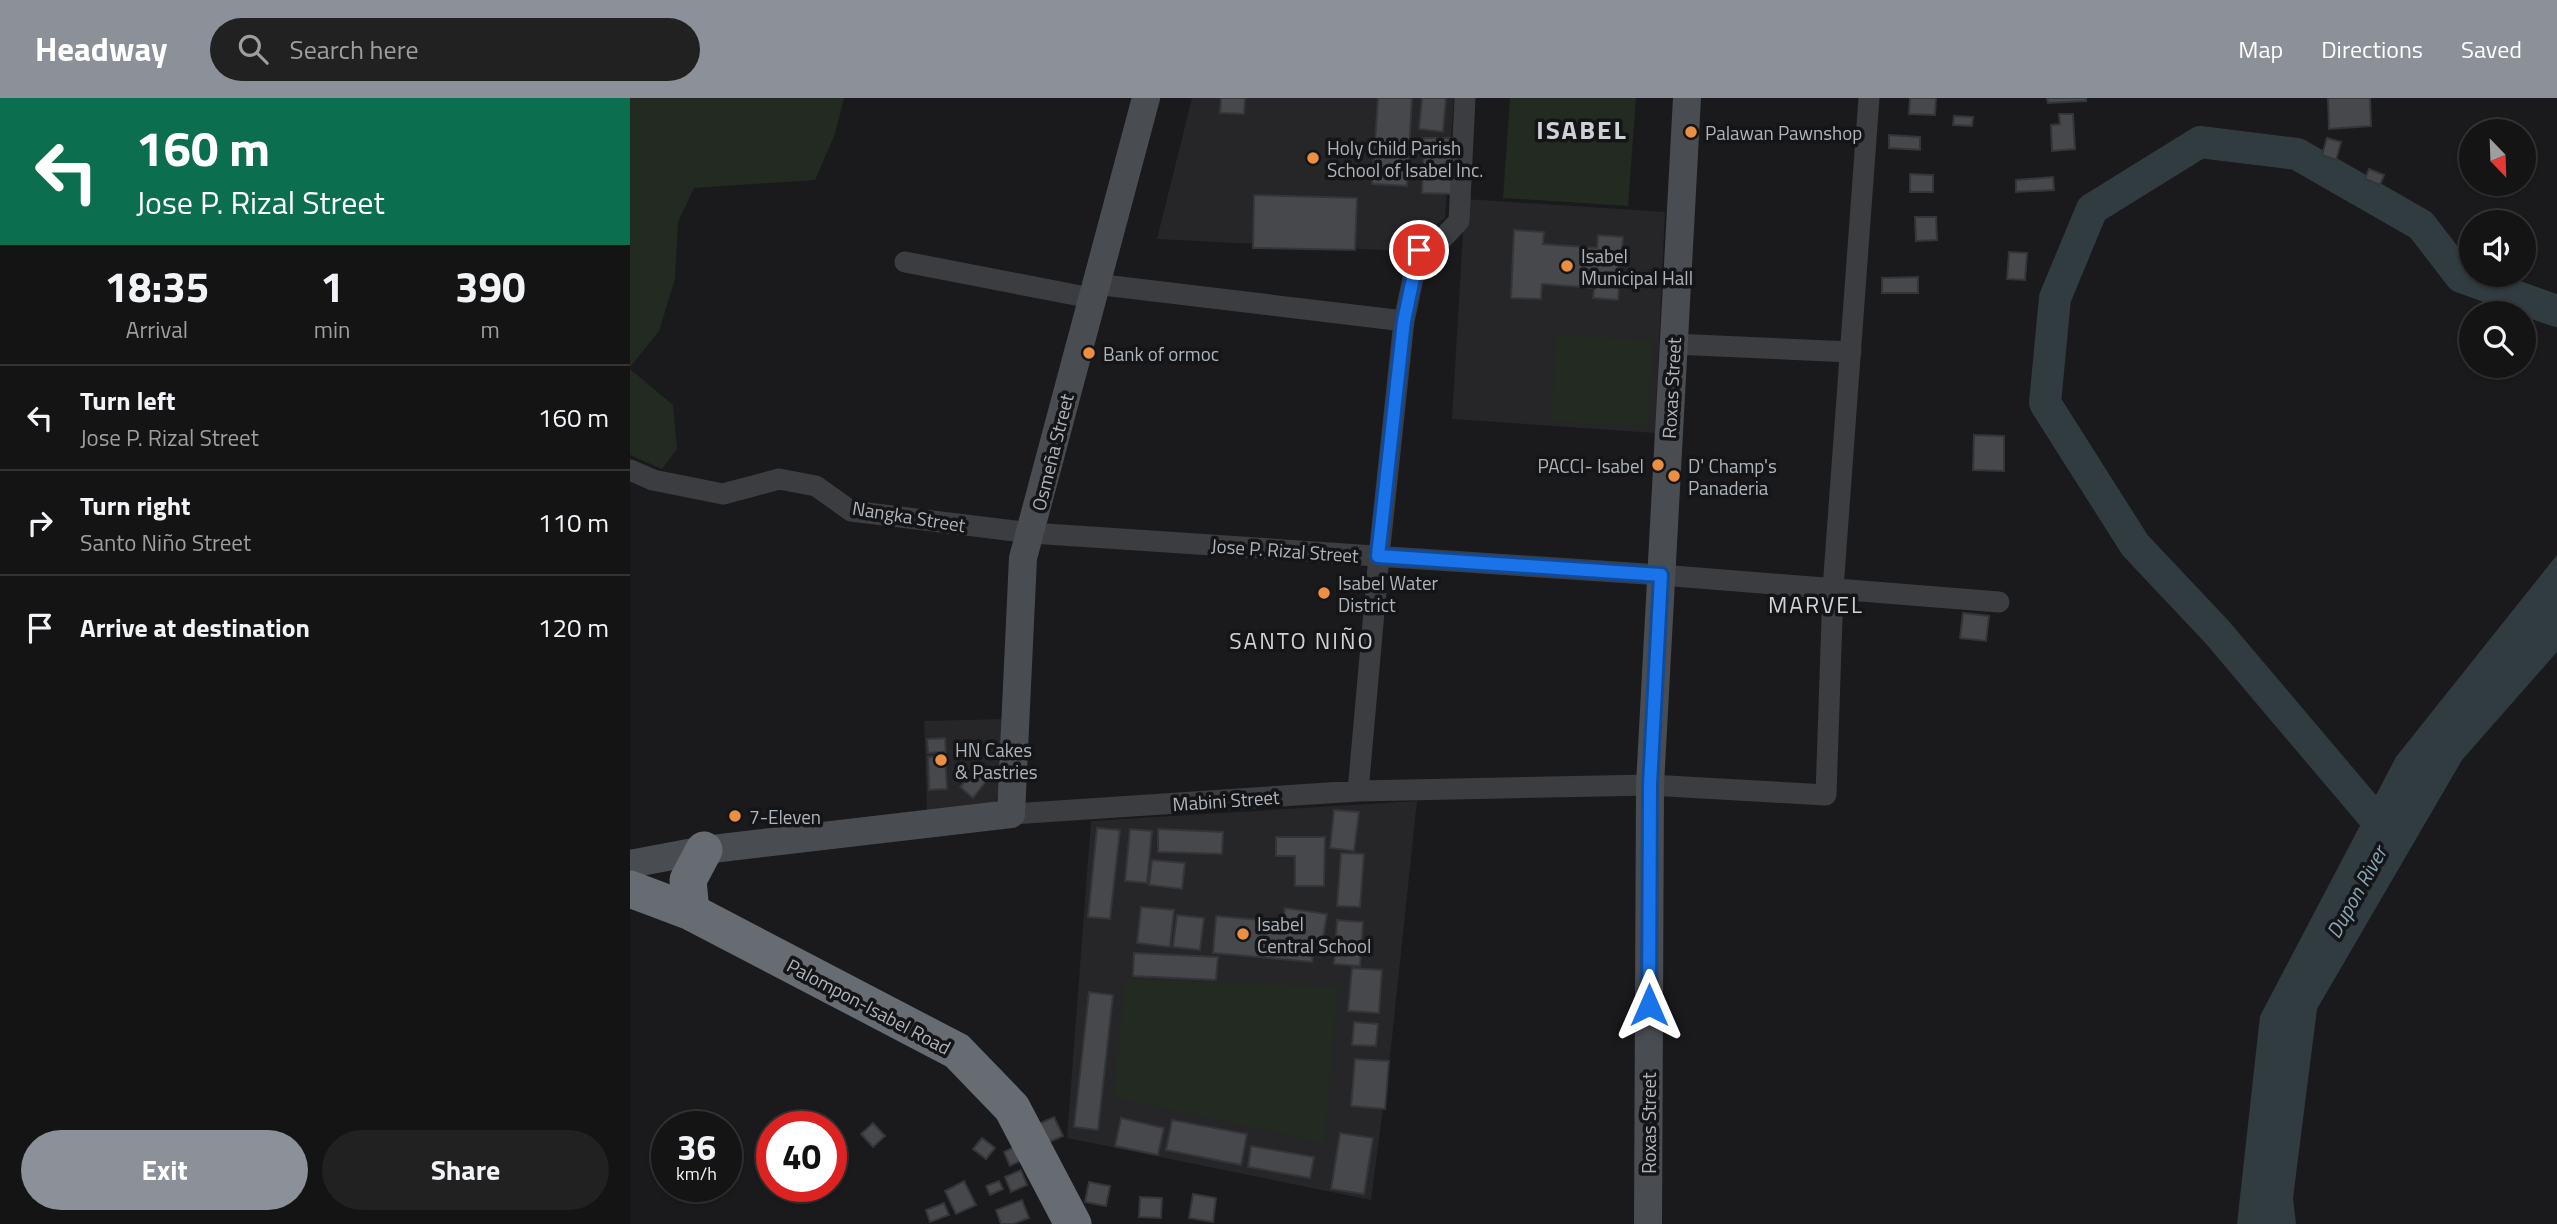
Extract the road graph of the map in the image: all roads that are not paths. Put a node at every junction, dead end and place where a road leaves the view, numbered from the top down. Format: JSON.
{"nodes":[{"id":1,"x":1146,"y":98,"type":"edge"},
{"id":2,"x":1465,"y":98,"type":"edge"},
{"id":3,"x":1686,"y":98,"type":"edge"},
{"id":4,"x":1869,"y":98,"type":"edge"},
{"id":5,"x":905,"y":262,"type":"dead end"},
{"id":6,"x":1093,"y":291,"type":"junction"},
{"id":7,"x":1404,"y":321,"type":"junction"},
{"id":8,"x":1673,"y":344,"type":"junction"},
{"id":9,"x":1851,"y":352,"type":"junction"},
{"id":10,"x":630,"y":470,"type":"edge"},
{"id":11,"x":1031,"y":533,"type":"junction"},
{"id":12,"x":1378,"y":556,"type":"junction"},
{"id":13,"x":1661,"y":575,"type":"junction"},
{"id":14,"x":1833,"y":589,"type":"junction"},
{"id":15,"x":1999,"y":602,"type":"dead end"},
{"id":16,"x":1650,"y":785,"type":"junction"},
{"id":17,"x":1358,"y":791,"type":"junction"},
{"id":18,"x":1011,"y":814,"type":"junction"},
{"id":19,"x":704,"y":850,"type":"junction"},
{"id":20,"x":630,"y":864,"type":"edge"},
{"id":21,"x":630,"y":889,"type":"edge"},
{"id":22,"x":691,"y":912,"type":"junction"},
{"id":23,"x":1073,"y":1224,"type":"edge"},
{"id":24,"x":1648,"y":1224,"type":"edge"}],
"edges":[{"from":1,"to":6,"type":"street","name":"Osmeña Street"},
{"from":2,"to":7,"type":"street"},
{"from":3,"to":8,"type":"street","name":"Roxas Street"},
{"from":4,"to":9,"type":"street"},
{"from":5,"to":6,"type":"street"},
{"from":6,"to":7,"type":"street"},
{"from":6,"to":11,"type":"street","name":"Osmeña Street"},
{"from":7,"to":12,"type":"street"},
{"from":8,"to":9,"type":"street"},
{"from":8,"to":13,"type":"street","name":"Roxas Street"},
{"from":9,"to":14,"type":"street"},
{"from":10,"to":11,"type":"street","name":"Nangka Street"},
{"from":11,"to":12,"type":"street","name":"Jose P. Rizal Street"},
{"from":11,"to":18,"type":"street","name":"Osmeña Street"},
{"from":12,"to":13,"type":"street","name":"Jose P. Rizal Street"},
{"from":12,"to":17,"type":"street"},
{"from":13,"to":14,"type":"street","name":"Jose P. Rizal Street"},
{"from":13,"to":16,"type":"street","name":"Roxas Street"},
{"from":14,"to":15,"type":"street","name":"Jose P. Rizal Street"},
{"from":14,"to":16,"type":"street","name":"Mabini Street"},
{"from":16,"to":17,"type":"street","name":"Mabini Street"},
{"from":16,"to":24,"type":"street","name":"Roxas Street"},
{"from":17,"to":18,"type":"street","name":"Mabini Street"},
{"from":18,"to":19,"type":"street","name":"Mabini Street"},
{"from":19,"to":20,"type":"street","name":"Mabini Street"},
{"from":19,"to":22,"type":"highway"},
{"from":21,"to":22,"type":"highway","name":"Palompon-Isabel Road"},
{"from":22,"to":23,"type":"highway","name":"Palompon-Isabel Road"}]}
